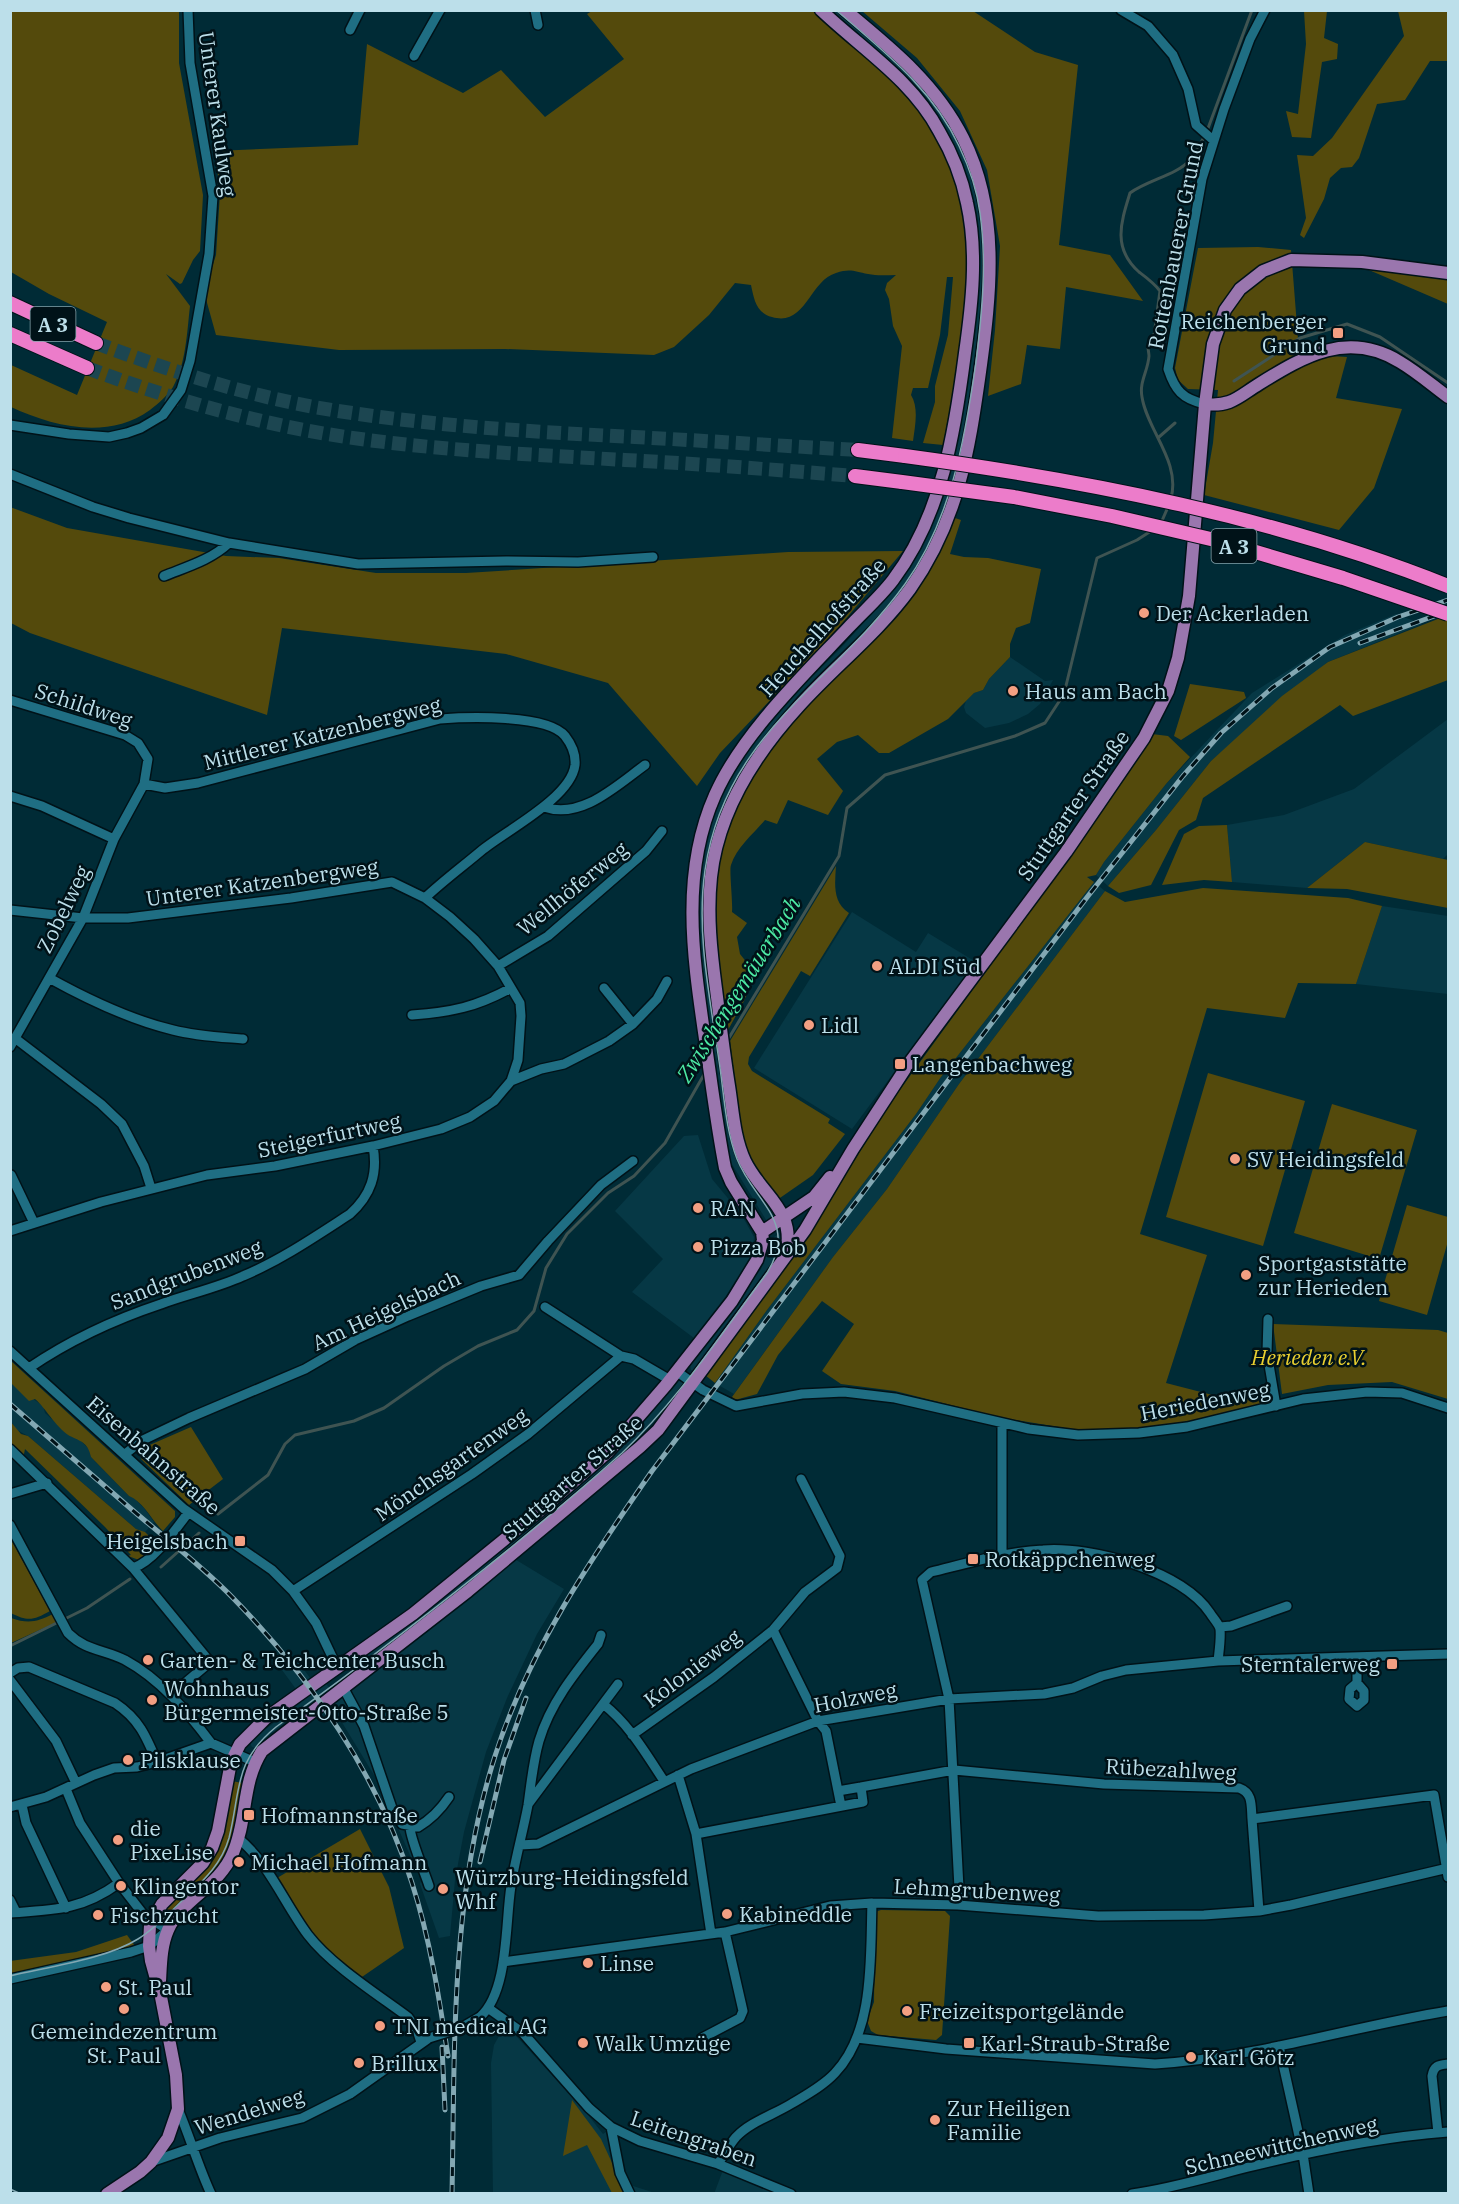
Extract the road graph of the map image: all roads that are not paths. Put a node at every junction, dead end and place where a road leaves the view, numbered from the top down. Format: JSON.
{"nodes":[{"id":1,"x":188,"y":10,"type":"edge"},
{"id":2,"x":360,"y":10,"type":"edge"},
{"id":3,"x":440,"y":10,"type":"edge"},
{"id":4,"x":535,"y":10,"type":"edge"},
{"id":5,"x":821,"y":10,"type":"edge"},
{"id":6,"x":845,"y":10,"type":"edge"},
{"id":7,"x":1121,"y":10,"type":"edge"},
{"id":8,"x":1265,"y":10,"type":"edge"},
{"id":9,"x":538,"y":25,"type":"dead end"},
{"id":10,"x":350,"y":30,"type":"dead end"},
{"id":11,"x":414,"y":56,"type":"dead end"},
{"id":12,"x":1213,"y":140,"type":"junction"},
{"id":13,"x":1449,"y":273,"type":"edge"},
{"id":14,"x":10,"y":303,"type":"edge"},
{"id":15,"x":10,"y":334,"type":"edge"},
{"id":16,"x":96,"y":343,"type":"tunnel mouth"},
{"id":17,"x":87,"y":368,"type":"tunnel mouth"},
{"id":18,"x":1449,"y":397,"type":"edge"},
{"id":19,"x":1205,"y":404,"type":"junction"},
{"id":20,"x":10,"y":425,"type":"edge"},
{"id":21,"x":858,"y":450,"type":"tunnel mouth"},
{"id":22,"x":10,"y":474,"type":"edge"},
{"id":23,"x":855,"y":476,"type":"tunnel mouth"},
{"id":24,"x":229,"y":543,"type":"junction"},
{"id":25,"x":653,"y":557,"type":"dead end"},
{"id":26,"x":164,"y":576,"type":"dead end"},
{"id":27,"x":1449,"y":586,"type":"edge"},
{"id":28,"x":1449,"y":614,"type":"edge"},
{"id":29,"x":10,"y":700,"type":"edge"},
{"id":30,"x":645,"y":765,"type":"dead end"},
{"id":31,"x":144,"y":783,"type":"junction"},
{"id":32,"x":10,"y":796,"type":"edge"},
{"id":33,"x":543,"y":807,"type":"junction"},
{"id":34,"x":662,"y":831,"type":"dead end"},
{"id":35,"x":114,"y":838,"type":"junction"},
{"id":36,"x":425,"y":898,"type":"junction"},
{"id":37,"x":10,"y":910,"type":"edge"},
{"id":38,"x":83,"y":918,"type":"junction"},
{"id":39,"x":498,"y":966,"type":"junction"},
{"id":40,"x":49,"y":978,"type":"junction"},
{"id":41,"x":667,"y":981,"type":"dead end"},
{"id":42,"x":511,"y":988,"type":"junction"},
{"id":43,"x":604,"y":988,"type":"dead end"},
{"id":44,"x":412,"y":1015,"type":"dead end"},
{"id":45,"x":633,"y":1024,"type":"junction"},
{"id":46,"x":243,"y":1039,"type":"dead end"},
{"id":47,"x":13,"y":1043,"type":"edge"},
{"id":48,"x":511,"y":1081,"type":"junction"},
{"id":49,"x":373,"y":1146,"type":"junction"},
{"id":50,"x":853,"y":1149,"type":"junction"},
{"id":51,"x":633,"y":1161,"type":"dead end"},
{"id":52,"x":11,"y":1175,"type":"edge"},
{"id":53,"x":151,"y":1188,"type":"junction"},
{"id":54,"x":816,"y":1210,"type":"junction"},
{"id":55,"x":786,"y":1222,"type":"junction"},
{"id":56,"x":34,"y":1223,"type":"junction"},
{"id":57,"x":10,"y":1231,"type":"edge"},
{"id":58,"x":762,"y":1232,"type":"junction"},
{"id":59,"x":785,"y":1257,"type":"junction"},
{"id":60,"x":545,"y":1307,"type":"dead end"},
{"id":61,"x":1268,"y":1319,"type":"dead end"},
{"id":62,"x":10,"y":1351,"type":"edge"},
{"id":63,"x":621,"y":1356,"type":"junction"},
{"id":64,"x":29,"y":1368,"type":"junction"},
{"id":65,"x":673,"y":1375,"type":"junction"},
{"id":66,"x":692,"y":1383,"type":"junction"},
{"id":67,"x":1276,"y":1406,"type":"junction"},
{"id":68,"x":1449,"y":1408,"type":"edge"},
{"id":69,"x":1002,"y":1424,"type":"junction"},
{"id":70,"x":10,"y":1449,"type":"edge"},
{"id":71,"x":125,"y":1454,"type":"junction"},
{"id":72,"x":801,"y":1479,"type":"dead end"},
{"id":73,"x":47,"y":1483,"type":"junction"},
{"id":74,"x":10,"y":1494,"type":"edge"},
{"id":75,"x":188,"y":1513,"type":"junction"},
{"id":76,"x":10,"y":1525,"type":"edge"},
{"id":77,"x":1002,"y":1554,"type":"junction"},
{"id":78,"x":133,"y":1568,"type":"junction"},
{"id":79,"x":293,"y":1591,"type":"junction"},
{"id":80,"x":1287,"y":1606,"type":"dead end"},
{"id":81,"x":1220,"y":1627,"type":"junction"},
{"id":82,"x":773,"y":1630,"type":"junction"},
{"id":83,"x":601,"y":1635,"type":"dead end"},
{"id":84,"x":1449,"y":1654,"type":"edge"},
{"id":85,"x":1357,"y":1657,"type":"junction"},
{"id":86,"x":1218,"y":1661,"type":"junction"},
{"id":87,"x":338,"y":1667,"type":"junction"},
{"id":88,"x":10,"y":1673,"type":"edge"},
{"id":89,"x":10,"y":1680,"type":"edge"},
{"id":90,"x":1357,"y":1683,"type":"dead end"},
{"id":91,"x":618,"y":1684,"type":"dead end"},
{"id":92,"x":344,"y":1689,"type":"junction"},
{"id":93,"x":171,"y":1695,"type":"junction"},
{"id":94,"x":949,"y":1700,"type":"junction"},
{"id":95,"x":603,"y":1704,"type":"junction"},
{"id":96,"x":818,"y":1721,"type":"junction"},
{"id":97,"x":632,"y":1735,"type":"junction"},
{"id":98,"x":211,"y":1743,"type":"junction"},
{"id":99,"x":235,"y":1752,"type":"junction"},
{"id":100,"x":157,"y":1762,"type":"junction"},
{"id":101,"x":255,"y":1762,"type":"junction"},
{"id":102,"x":954,"y":1770,"type":"junction"},
{"id":103,"x":678,"y":1775,"type":"junction"},
{"id":104,"x":664,"y":1781,"type":"junction"},
{"id":105,"x":76,"y":1783,"type":"junction"},
{"id":106,"x":861,"y":1787,"type":"junction"},
{"id":107,"x":66,"y":1789,"type":"junction"},
{"id":108,"x":838,"y":1791,"type":"junction"},
{"id":109,"x":449,"y":1797,"type":"dead end"},
{"id":110,"x":22,"y":1805,"type":"junction"},
{"id":111,"x":528,"y":1805,"type":"junction"},
{"id":112,"x":841,"y":1806,"type":"junction"},
{"id":113,"x":10,"y":1807,"type":"edge"},
{"id":114,"x":1252,"y":1819,"type":"junction"},
{"id":115,"x":410,"y":1826,"type":"junction"},
{"id":116,"x":696,"y":1834,"type":"junction"},
{"id":117,"x":238,"y":1838,"type":"junction"},
{"id":118,"x":520,"y":1845,"type":"junction"},
{"id":119,"x":1448,"y":1871,"type":"edge"},
{"id":120,"x":120,"y":1885,"type":"junction"},
{"id":121,"x":429,"y":1886,"type":"dead end"},
{"id":122,"x":10,"y":1900,"type":"edge"},
{"id":123,"x":872,"y":1902,"type":"junction"},
{"id":124,"x":958,"y":1905,"type":"junction"},
{"id":125,"x":66,"y":1908,"type":"junction"},
{"id":126,"x":1259,"y":1911,"type":"junction"},
{"id":127,"x":13,"y":1913,"type":"edge"},
{"id":128,"x":152,"y":1920,"type":"junction"},
{"id":129,"x":168,"y":1930,"type":"junction"},
{"id":130,"x":725,"y":1932,"type":"junction"},
{"id":131,"x":711,"y":1934,"type":"junction"},
{"id":132,"x":149,"y":1946,"type":"junction"},
{"id":133,"x":503,"y":1962,"type":"junction"},
{"id":134,"x":10,"y":1979,"type":"edge"},
{"id":135,"x":160,"y":1992,"type":"junction"},
{"id":136,"x":488,"y":2008,"type":"junction"},
{"id":137,"x":1449,"y":2011,"type":"edge"},
{"id":138,"x":702,"y":2038,"type":"dead end"},
{"id":139,"x":857,"y":2038,"type":"junction"},
{"id":140,"x":425,"y":2040,"type":"junction"},
{"id":141,"x":1279,"y":2046,"type":"junction"},
{"id":142,"x":1449,"y":2064,"type":"edge"},
{"id":143,"x":178,"y":2109,"type":"junction"},
{"id":144,"x":611,"y":2127,"type":"junction"},
{"id":145,"x":1449,"y":2132,"type":"edge"},
{"id":146,"x":1438,"y":2133,"type":"junction"},
{"id":147,"x":194,"y":2148,"type":"junction"},
{"id":148,"x":1303,"y":2154,"type":"junction"},
{"id":149,"x":151,"y":2162,"type":"junction"},
{"id":150,"x":718,"y":2164,"type":"junction"},
{"id":151,"x":107,"y":2193,"type":"edge"},
{"id":152,"x":211,"y":2193,"type":"edge"},
{"id":153,"x":630,"y":2193,"type":"edge"},
{"id":154,"x":791,"y":2193,"type":"edge"},
{"id":155,"x":1132,"y":2193,"type":"edge"},
{"id":156,"x":1309,"y":2193,"type":"edge"}],
"edges":[{"from":1,"to":20,"type":"street","name":"Unterer Kaulweg"},
{"from":2,"to":10,"type":"street"},
{"from":3,"to":11,"type":"street"},
{"from":4,"to":9,"type":"street"},
{"from":5,"to":58,"type":"main road","name":"Heuchelhofstraße"},
{"from":6,"to":55,"type":"main road","name":"Heuchelhofstraße"},
{"from":7,"to":12,"type":"street"},
{"from":8,"to":12,"type":"street","name":"Rottenbauerer Grund"},
{"from":12,"to":19,"type":"street","name":"Rottenbauerer Grund"},
{"from":13,"to":19,"type":"main road","name":"Stuttgarter Straße"},
{"from":14,"to":16,"type":"highway","number":"A 3"},
{"from":15,"to":17,"type":"highway","number":"A 3"},
{"from":18,"to":19,"type":"main road"},
{"from":19,"to":50,"type":"main road","name":"Stuttgarter Straße"},
{"from":21,"to":27,"type":"highway","number":"A 3","bridge":true},
{"from":22,"to":24,"type":"street"},
{"from":23,"to":28,"type":"highway","number":"A 3","bridge":true},
{"from":24,"to":25,"type":"street"},
{"from":24,"to":26,"type":"street"},
{"from":29,"to":31,"type":"street","name":"Schildweg"},
{"from":30,"to":33,"type":"street"},
{"from":31,"to":33,"type":"street","name":"Mittlerer Katzenbergweg"},
{"from":31,"to":35,"type":"street","name":"Zobelweg"},
{"from":32,"to":35,"type":"street"},
{"from":33,"to":36,"type":"street","name":"Mittlerer Katzenbergweg"},
{"from":34,"to":39,"type":"street","name":"Wellhöferweg"},
{"from":35,"to":38,"type":"street","name":"Zobelweg"},
{"from":36,"to":38,"type":"street","name":"Unterer Katzenbergweg"},
{"from":36,"to":39,"type":"street","name":"Unterer Katzenbergweg"},
{"from":37,"to":38,"type":"street","name":"Unterer Katzenbergweg"},
{"from":38,"to":40,"type":"street","name":"Zobelweg"},
{"from":39,"to":42,"type":"street","name":"Unterer Katzenbergweg"},
{"from":40,"to":46,"type":"street"},
{"from":40,"to":47,"type":"street","name":"Zobelweg"},
{"from":41,"to":45,"type":"street","name":"Steigerfurtweg"},
{"from":42,"to":44,"type":"street"},
{"from":42,"to":48,"type":"street","name":"Unterer Katzenbergweg"},
{"from":43,"to":45,"type":"street"},
{"from":45,"to":48,"type":"street","name":"Steigerfurtweg"},
{"from":47,"to":53,"type":"street"},
{"from":48,"to":49,"type":"street","name":"Steigerfurtweg"},
{"from":49,"to":53,"type":"street","name":"Steigerfurtweg"},
{"from":49,"to":64,"type":"street","name":"Sandgrubenweg"},
{"from":50,"to":54,"type":"main road","name":"Stuttgarter Straße"},
{"from":50,"to":55,"type":"main road","name":"Stuttgarter Straße"},
{"from":51,"to":71,"type":"street","name":"Am Heigelsbach"},
{"from":52,"to":56,"type":"street"},
{"from":53,"to":56,"type":"street","name":"Steigerfurtweg"},
{"from":54,"to":55,"type":"main road","name":"Stuttgarter Straße"},
{"from":54,"to":59,"type":"main road","name":"Stuttgarter Straße"},
{"from":55,"to":58,"type":"main road","name":"Stuttgarter Straße"},
{"from":55,"to":59,"type":"main road"},
{"from":56,"to":57,"type":"street","name":"Steigerfurtweg"},
{"from":58,"to":65,"type":"main road","name":"Stuttgarter Straße"},
{"from":59,"to":66,"type":"main road","name":"Stuttgarter Straße"},
{"from":60,"to":63,"type":"street"},
{"from":61,"to":67,"type":"street"},
{"from":62,"to":64,"type":"street","name":"Eisenbahnstraße"},
{"from":63,"to":65,"type":"street"},
{"from":63,"to":79,"type":"street","name":"Mönchsgartenweg"},
{"from":64,"to":71,"type":"street","name":"Eisenbahnstraße"},
{"from":65,"to":66,"type":"street","name":"Heriedenweg"},
{"from":65,"to":87,"type":"main road","name":"Stuttgarter Straße"},
{"from":66,"to":69,"type":"street","name":"Heriedenweg"},
{"from":66,"to":92,"type":"main road","name":"Stuttgarter Straße"},
{"from":67,"to":68,"type":"street","name":"Heriedenweg"},
{"from":67,"to":69,"type":"street","name":"Heriedenweg"},
{"from":69,"to":77,"type":"street"},
{"from":70,"to":73,"type":"street"},
{"from":71,"to":75,"type":"street","name":"Eisenbahnstraße"},
{"from":72,"to":82,"type":"street","name":"Kolonieweg"},
{"from":73,"to":74,"type":"street"},
{"from":73,"to":78,"type":"street"},
{"from":75,"to":78,"type":"street"},
{"from":75,"to":79,"type":"street","name":"Eisenbahnstraße"},
{"from":76,"to":93,"type":"street"},
{"from":77,"to":81,"type":"street"},
{"from":77,"to":94,"type":"street"},
{"from":78,"to":93,"type":"street"},
{"from":79,"to":87,"type":"street","name":"Eisenbahnstraße"},
{"from":80,"to":81,"type":"street"},
{"from":81,"to":86,"type":"street"},
{"from":82,"to":96,"type":"street","name":"Kolonieweg"},
{"from":82,"to":97,"type":"street","name":"Kolonieweg"},
{"from":83,"to":111,"type":"street"},
{"from":84,"to":85,"type":"street"},
{"from":85,"to":86,"type":"street"},
{"from":85,"to":90,"type":"street"},
{"from":86,"to":94,"type":"street","name":"Holzweg"},
{"from":87,"to":92,"type":"main road"},
{"from":87,"to":99,"type":"main road","name":"Stuttgarter Straße"},
{"from":88,"to":100,"type":"street"},
{"from":89,"to":105,"type":"street"},
{"from":91,"to":95,"type":"street","name":"Kolonieweg"},
{"from":92,"to":101,"type":"main road","name":"Stuttgarter Straße"},
{"from":92,"to":115,"type":"street"},
{"from":93,"to":98,"type":"street"},
{"from":94,"to":96,"type":"street","name":"Holzweg"},
{"from":94,"to":102,"type":"street"},
{"from":95,"to":97,"type":"street","name":"Kolonieweg"},
{"from":95,"to":111,"type":"street","name":"Kolonieweg"},
{"from":96,"to":103,"type":"street","name":"Holzweg"},
{"from":96,"to":108,"type":"street","name":"Kolonieweg"},
{"from":97,"to":104,"type":"street","name":"Kolonieweg"},
{"from":98,"to":99,"type":"street"},
{"from":98,"to":100,"type":"street"},
{"from":99,"to":101,"type":"street"},
{"from":99,"to":128,"type":"main road"},
{"from":100,"to":105,"type":"street"},
{"from":101,"to":117,"type":"main road"},
{"from":102,"to":106,"type":"street"},
{"from":102,"to":114,"type":"street","name":"Rübezahlweg"},
{"from":102,"to":124,"type":"street"},
{"from":103,"to":104,"type":"street","name":"Holzweg"},
{"from":103,"to":116,"type":"street"},
{"from":104,"to":118,"type":"street","name":"Holzweg"},
{"from":105,"to":107,"type":"street"},
{"from":106,"to":108,"type":"street"},
{"from":106,"to":112,"type":"street"},
{"from":107,"to":110,"type":"street"},
{"from":107,"to":120,"type":"street"},
{"from":108,"to":112,"type":"street","name":"Kolonieweg"},
{"from":109,"to":115,"type":"street"},
{"from":110,"to":113,"type":"street"},
{"from":110,"to":125,"type":"street"},
{"from":111,"to":118,"type":"street"},
{"from":112,"to":116,"type":"street"},
{"from":114,"to":119,"type":"street"},
{"from":114,"to":126,"type":"street"},
{"from":115,"to":121,"type":"street"},
{"from":116,"to":131,"type":"street"},
{"from":117,"to":129,"type":"main road"},
{"from":117,"to":140,"type":"street"},
{"from":118,"to":133,"type":"street"},
{"from":119,"to":126,"type":"street","name":"Lehmgrubenweg"},
{"from":120,"to":125,"type":"street"},
{"from":120,"to":128,"type":"street"},
{"from":122,"to":127,"type":"street"},
{"from":123,"to":124,"type":"street","name":"Lehmgrubenweg"},
{"from":123,"to":130,"type":"street","name":"Lehmgrubenweg"},
{"from":123,"to":139,"type":"street"},
{"from":124,"to":126,"type":"street","name":"Lehmgrubenweg"},
{"from":125,"to":127,"type":"street"},
{"from":128,"to":129,"type":"street"},
{"from":128,"to":132,"type":"main road"},
{"from":129,"to":132,"type":"street"},
{"from":129,"to":135,"type":"main road"},
{"from":130,"to":131,"type":"street","name":"Lehmgrubenweg"},
{"from":130,"to":138,"type":"street"},
{"from":131,"to":133,"type":"street","name":"Lehmgrubenweg"},
{"from":132,"to":134,"type":"street"},
{"from":132,"to":135,"type":"main road"},
{"from":133,"to":136,"type":"street"},
{"from":135,"to":143,"type":"main road"},
{"from":136,"to":140,"type":"street","name":"Wendelweg","bridge":true},
{"from":136,"to":144,"type":"street","name":"Leitengraben"},
{"from":137,"to":141,"type":"street"},
{"from":139,"to":141,"type":"street"},
{"from":139,"to":150,"type":"street"},
{"from":140,"to":147,"type":"street","name":"Wendelweg"},
{"from":141,"to":148,"type":"street"},
{"from":142,"to":146,"type":"street"},
{"from":143,"to":147,"type":"street"},
{"from":143,"to":149,"type":"main road"},
{"from":144,"to":150,"type":"street","name":"Leitengraben"},
{"from":144,"to":153,"type":"street"},
{"from":145,"to":146,"type":"street","name":"Schneewittchenweg"},
{"from":146,"to":148,"type":"street","name":"Schneewittchenweg"},
{"from":147,"to":149,"type":"street","name":"Wendelweg"},
{"from":147,"to":152,"type":"street"},
{"from":148,"to":155,"type":"street","name":"Schneewittchenweg"},
{"from":148,"to":156,"type":"street"},
{"from":149,"to":151,"type":"main road","name":"Wendelweg"},
{"from":150,"to":154,"type":"street","name":"Leitengraben"}]}
